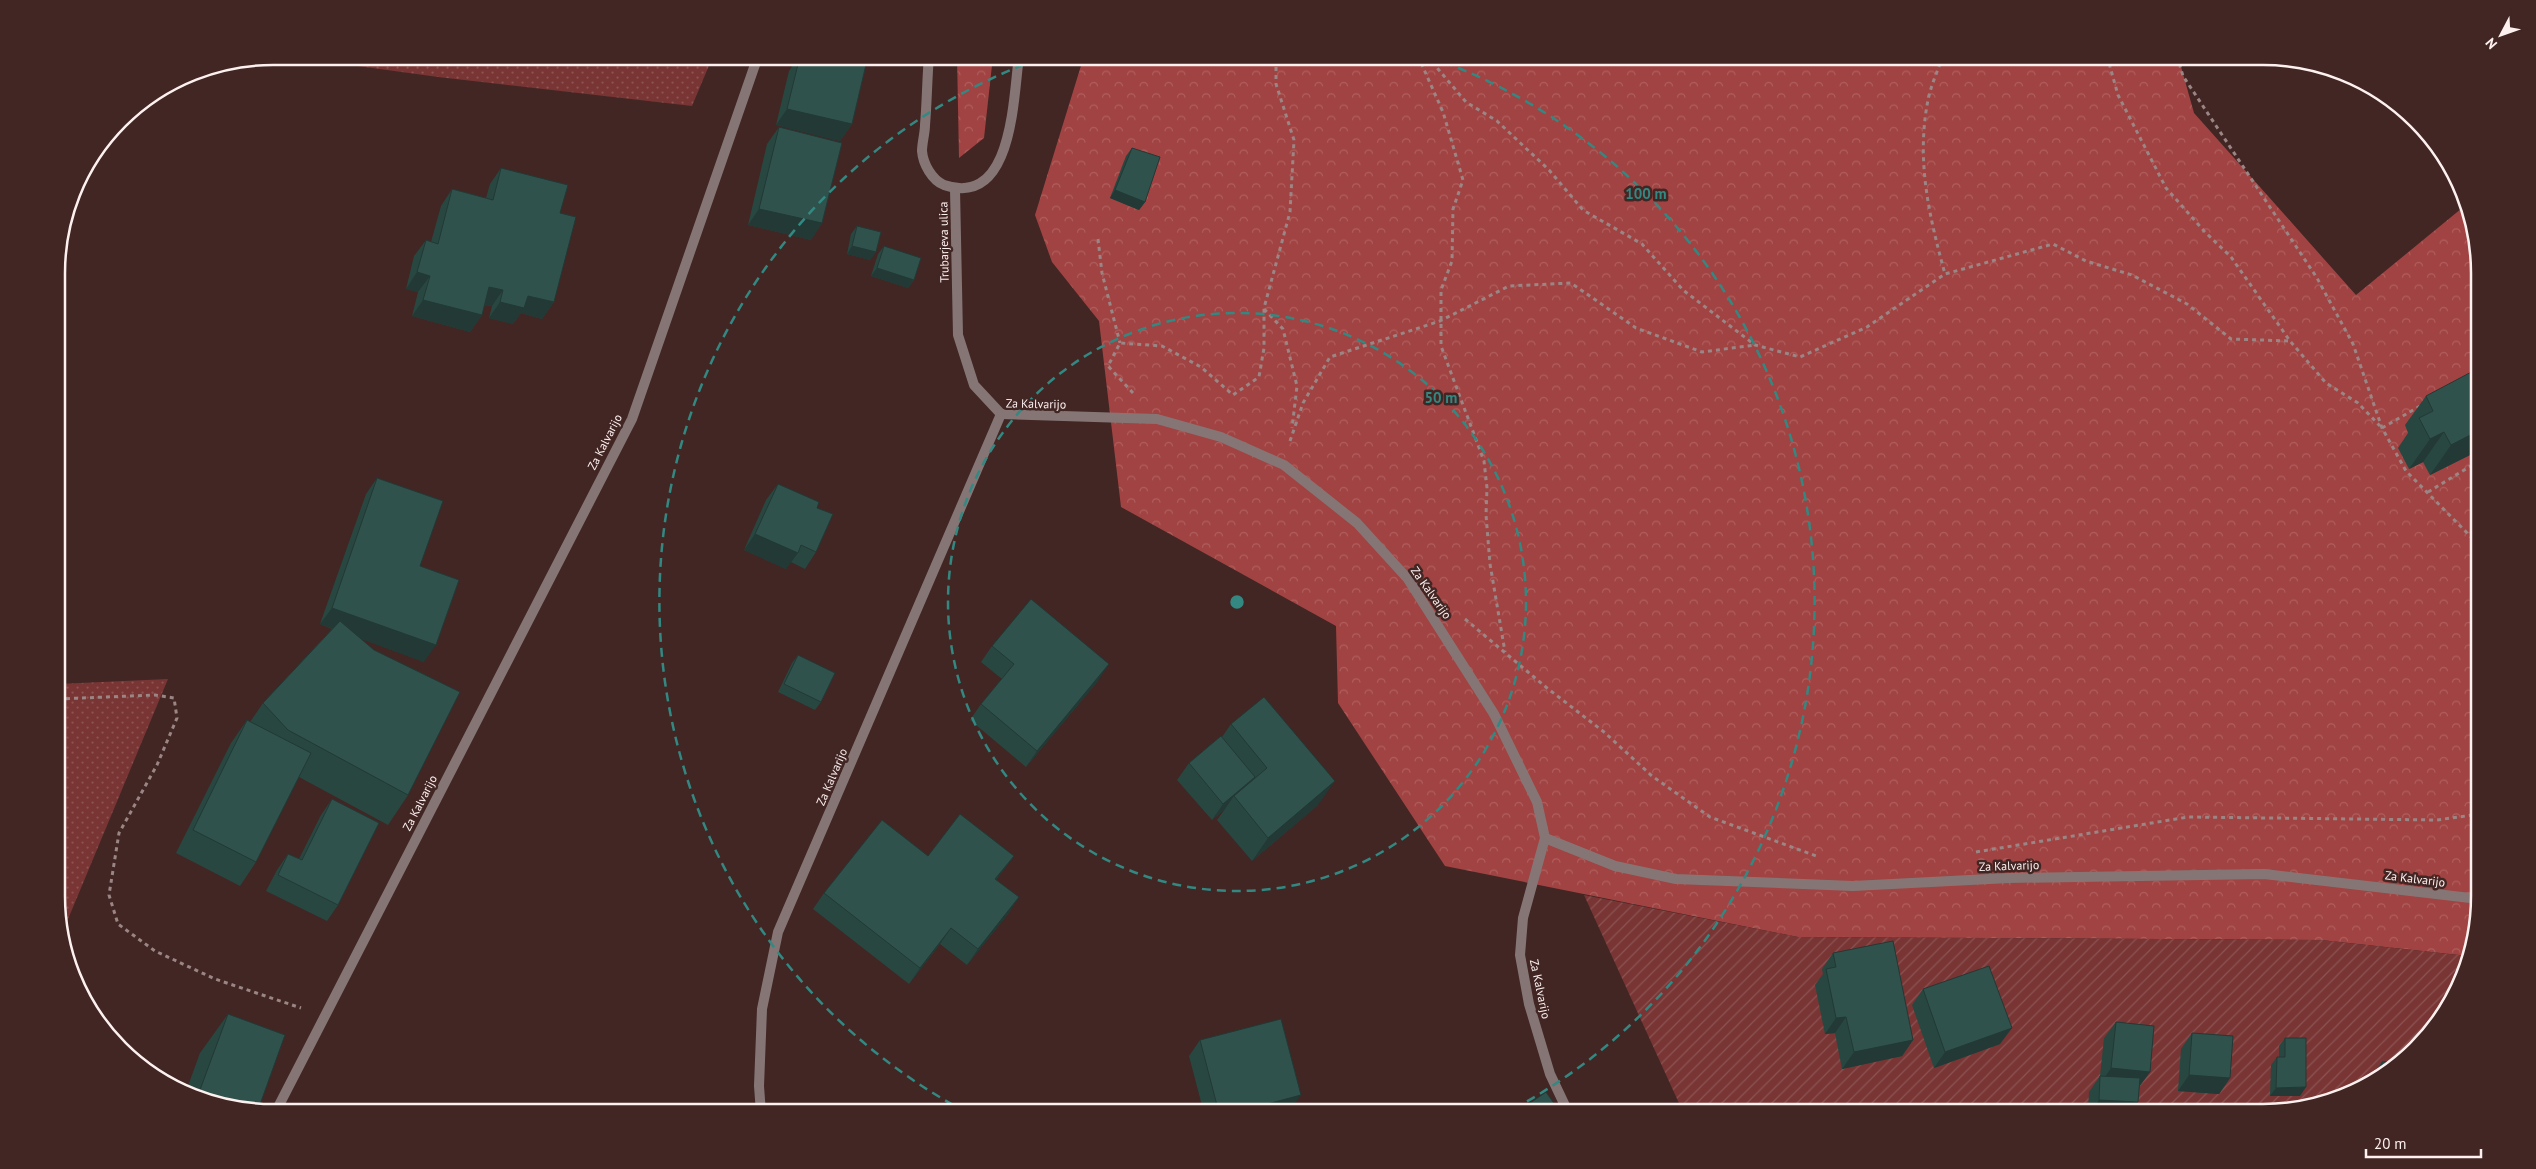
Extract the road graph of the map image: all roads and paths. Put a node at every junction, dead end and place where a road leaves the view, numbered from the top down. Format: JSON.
{"nodes":[{"id":1,"x":755,"y":65,"type":"edge"},
{"id":2,"x":927,"y":65,"type":"edge"},
{"id":3,"x":1018,"y":65,"type":"edge"},
{"id":4,"x":1276,"y":65,"type":"edge"},
{"id":5,"x":1422,"y":65,"type":"edge"},
{"id":6,"x":1435,"y":65,"type":"edge"},
{"id":7,"x":1940,"y":65,"type":"edge"},
{"id":8,"x":2110,"y":65,"type":"edge"},
{"id":9,"x":2180,"y":65,"type":"edge"},
{"id":10,"x":956,"y":189,"type":"junction"},
{"id":11,"x":1098,"y":239,"type":"dead end"},
{"id":12,"x":1945,"y":274,"type":"junction"},
{"id":13,"x":1264,"y":308,"type":"junction"},
{"id":14,"x":1440,"y":321,"type":"junction"},
{"id":15,"x":2290,"y":341,"type":"junction"},
{"id":16,"x":1120,"y":343,"type":"junction"},
{"id":17,"x":1756,"y":345,"type":"junction"},
{"id":18,"x":2421,"y":406,"type":"dead end"},
{"id":19,"x":1001,"y":414,"type":"junction"},
{"id":20,"x":1157,"y":419,"type":"junction"},
{"id":21,"x":2382,"y":428,"type":"junction"},
{"id":22,"x":1292,"y":434,"type":"junction"},
{"id":23,"x":1284,"y":465,"type":"junction"},
{"id":24,"x":2471,"y":465,"type":"edge"},
{"id":25,"x":2428,"y":492,"type":"junction"},
{"id":26,"x":2471,"y":537,"type":"edge"},
{"id":27,"x":1462,"y":616,"type":"dead end"},
{"id":28,"x":1505,"y":653,"type":"junction"},
{"id":29,"x":65,"y":699,"type":"edge"},
{"id":30,"x":2471,"y":815,"type":"edge"},
{"id":31,"x":1545,"y":838,"type":"junction"},
{"id":32,"x":1974,"y":852,"type":"dead end"},
{"id":33,"x":1820,"y":858,"type":"dead end"},
{"id":34,"x":2471,"y":898,"type":"edge"},
{"id":35,"x":326,"y":1016,"type":"junction"},
{"id":36,"x":280,"y":1104,"type":"edge"},
{"id":37,"x":760,"y":1104,"type":"edge"},
{"id":38,"x":1564,"y":1104,"type":"edge"}],
"edges":[{"from":1,"to":35,"type":"street","name":"Za Kalvarijo"},
{"from":2,"to":10,"type":"street"},
{"from":3,"to":10,"type":"street","name":"Trubarjeva ulica"},
{"from":4,"to":13,"type":"path"},
{"from":5,"to":14,"type":"path"},
{"from":6,"to":17,"type":"path"},
{"from":7,"to":12,"type":"path"},
{"from":8,"to":15,"type":"path"},
{"from":9,"to":21,"type":"path"},
{"from":10,"to":19,"type":"street","name":"Trubarjeva ulica"},
{"from":11,"to":16,"type":"path"},
{"from":12,"to":15,"type":"path"},
{"from":12,"to":17,"type":"path"},
{"from":13,"to":16,"type":"path"},
{"from":13,"to":22,"type":"path"},
{"from":14,"to":17,"type":"path"},
{"from":14,"to":22,"type":"path"},
{"from":14,"to":28,"type":"path"},
{"from":15,"to":21,"type":"path"},
{"from":16,"to":20,"type":"path"},
{"from":18,"to":21,"type":"path"},
{"from":19,"to":20,"type":"street","name":"Za Kalvarijo"},
{"from":19,"to":37,"type":"street","name":"Za Kalvarijo"},
{"from":20,"to":23,"type":"street","name":"Za Kalvarijo"},
{"from":21,"to":25,"type":"path"},
{"from":22,"to":23,"type":"path"},
{"from":23,"to":31,"type":"street","name":"Za Kalvarijo"},
{"from":24,"to":25,"type":"path"},
{"from":25,"to":26,"type":"path"},
{"from":27,"to":28,"type":"path"},
{"from":28,"to":33,"type":"path"},
{"from":29,"to":35,"type":"path"},
{"from":30,"to":32,"type":"path"},
{"from":31,"to":34,"type":"street","name":"Za Kalvarijo"},
{"from":31,"to":38,"type":"street","name":"Za Kalvarijo"},
{"from":35,"to":36,"type":"street","name":"Za Kalvarijo"}]}
